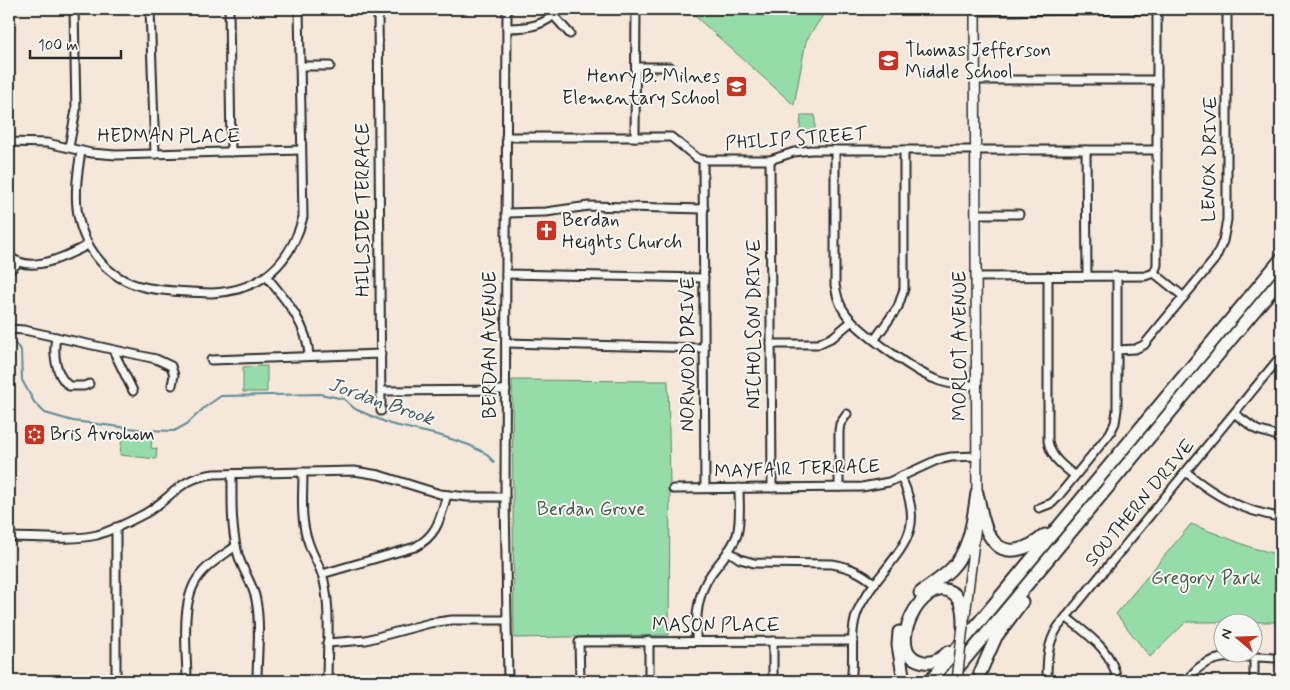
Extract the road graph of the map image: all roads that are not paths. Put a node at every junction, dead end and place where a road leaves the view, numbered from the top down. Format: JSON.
{"nodes":[{"id":1,"x":74,"y":9,"type":"edge"},
{"id":2,"x":150,"y":9,"type":"edge"},
{"id":3,"x":229,"y":9,"type":"edge"},
{"id":4,"x":299,"y":9,"type":"edge"},
{"id":5,"x":378,"y":9,"type":"edge"},
{"id":6,"x":507,"y":9,"type":"edge"},
{"id":7,"x":560,"y":9,"type":"edge"},
{"id":8,"x":636,"y":9,"type":"edge"},
{"id":9,"x":1227,"y":9,"type":"edge"},
{"id":10,"x":975,"y":10,"type":"edge"},
{"id":11,"x":1157,"y":10,"type":"edge"},
{"id":12,"x":554,"y":16,"type":"junction"},
{"id":13,"x":506,"y":28,"type":"junction"},
{"id":14,"x":570,"y":34,"type":"dead end"},
{"id":15,"x":300,"y":66,"type":"junction"},
{"id":16,"x":330,"y":66,"type":"dead end"},
{"id":17,"x":636,"y":67,"type":"junction"},
{"id":18,"x":670,"y":67,"type":"dead end"},
{"id":19,"x":976,"y":80,"type":"junction"},
{"id":20,"x":1157,"y":80,"type":"junction"},
{"id":21,"x":506,"y":136,"type":"junction"},
{"id":22,"x":635,"y":137,"type":"junction"},
{"id":23,"x":9,"y":142,"type":"edge"},
{"id":24,"x":69,"y":147,"type":"junction"},
{"id":25,"x":301,"y":150,"type":"junction"},
{"id":26,"x":834,"y":150,"type":"junction"},
{"id":27,"x":904,"y":150,"type":"junction"},
{"id":28,"x":976,"y":150,"type":"junction"},
{"id":29,"x":1086,"y":150,"type":"junction"},
{"id":30,"x":1157,"y":150,"type":"junction"},
{"id":31,"x":81,"y":151,"type":"junction"},
{"id":32,"x":231,"y":152,"type":"junction"},
{"id":33,"x":155,"y":154,"type":"junction"},
{"id":34,"x":704,"y":160,"type":"junction"},
{"id":35,"x":770,"y":160,"type":"junction"},
{"id":36,"x":704,"y":209,"type":"junction"},
{"id":37,"x":506,"y":213,"type":"junction"},
{"id":38,"x":976,"y":214,"type":"junction"},
{"id":39,"x":1019,"y":214,"type":"dead end"},
{"id":40,"x":88,"y":245,"type":"junction"},
{"id":41,"x":9,"y":256,"type":"edge"},
{"id":42,"x":1281,"y":259,"type":"edge"},
{"id":43,"x":19,"y":262,"type":"junction"},
{"id":44,"x":9,"y":271,"type":"edge"},
{"id":45,"x":1154,"y":272,"type":"junction"},
{"id":46,"x":506,"y":274,"type":"junction"},
{"id":47,"x":266,"y":276,"type":"junction"},
{"id":48,"x":976,"y":276,"type":"junction"},
{"id":49,"x":1048,"y":276,"type":"junction"},
{"id":50,"x":1087,"y":276,"type":"junction"},
{"id":51,"x":1117,"y":276,"type":"junction"},
{"id":52,"x":704,"y":278,"type":"junction"},
{"id":53,"x":1281,"y":278,"type":"edge"},
{"id":54,"x":1184,"y":297,"type":"junction"},
{"id":55,"x":852,"y":321,"type":"junction"},
{"id":56,"x":9,"y":329,"type":"edge"},
{"id":57,"x":56,"y":337,"type":"junction"},
{"id":58,"x":875,"y":339,"type":"junction"},
{"id":59,"x":506,"y":343,"type":"junction"},
{"id":60,"x":771,"y":344,"type":"junction"},
{"id":61,"x":704,"y":348,"type":"junction"},
{"id":62,"x":113,"y":350,"type":"junction"},
{"id":63,"x":1117,"y":350,"type":"junction"},
{"id":64,"x":381,"y":354,"type":"junction"},
{"id":65,"x":309,"y":356,"type":"junction"},
{"id":66,"x":1281,"y":356,"type":"edge"},
{"id":67,"x":211,"y":360,"type":"dead end"},
{"id":68,"x":90,"y":384,"type":"dead end"},
{"id":69,"x":172,"y":385,"type":"dead end"},
{"id":70,"x":976,"y":385,"type":"junction"},
{"id":71,"x":506,"y":390,"type":"junction"},
{"id":72,"x":133,"y":391,"type":"dead end"},
{"id":73,"x":381,"y":391,"type":"junction"},
{"id":74,"x":381,"y":411,"type":"dead end"},
{"id":75,"x":846,"y":414,"type":"dead end"},
{"id":76,"x":1235,"y":414,"type":"junction"},
{"id":77,"x":1281,"y":437,"type":"edge"},
{"id":78,"x":977,"y":456,"type":"junction"},
{"id":79,"x":1124,"y":468,"type":"junction"},
{"id":80,"x":303,"y":472,"type":"junction"},
{"id":81,"x":1186,"y":472,"type":"junction"},
{"id":82,"x":232,"y":474,"type":"junction"},
{"id":83,"x":1075,"y":476,"type":"junction"},
{"id":84,"x":900,"y":477,"type":"junction"},
{"id":85,"x":839,"y":487,"type":"junction"},
{"id":86,"x":705,"y":488,"type":"junction"},
{"id":87,"x":739,"y":488,"type":"junction"},
{"id":88,"x":772,"y":488,"type":"junction"},
{"id":89,"x":673,"y":489,"type":"dead end"},
{"id":90,"x":977,"y":493,"type":"junction"},
{"id":91,"x":447,"y":495,"type":"junction"},
{"id":92,"x":506,"y":497,"type":"junction"},
{"id":93,"x":1078,"y":503,"type":"junction"},
{"id":94,"x":1039,"y":508,"type":"dead end"},
{"id":95,"x":1281,"y":518,"type":"edge"},
{"id":96,"x":116,"y":527,"type":"junction"},
{"id":97,"x":9,"y":537,"type":"edge"},
{"id":98,"x":236,"y":546,"type":"junction"},
{"id":99,"x":728,"y":551,"type":"junction"},
{"id":100,"x":322,"y":574,"type":"junction"},
{"id":101,"x":875,"y":584,"type":"junction"},
{"id":102,"x":990,"y":610,"type":"junction"},
{"id":103,"x":1066,"y":617,"type":"junction"},
{"id":104,"x":507,"y":620,"type":"junction"},
{"id":105,"x":963,"y":626,"type":"junction"},
{"id":106,"x":773,"y":640,"type":"junction"},
{"id":107,"x":649,"y":641,"type":"junction"},
{"id":108,"x":696,"y":641,"type":"junction"},
{"id":109,"x":853,"y":641,"type":"junction"},
{"id":110,"x":327,"y":643,"type":"junction"},
{"id":111,"x":1262,"y":658,"type":"edge"},
{"id":112,"x":1281,"y":658,"type":"edge"},
{"id":113,"x":1212,"y":660,"type":"edge"},
{"id":114,"x":1254,"y":662,"type":"edge"},
{"id":115,"x":979,"y":677,"type":"edge"},
{"id":116,"x":116,"y":681,"type":"edge"},
{"id":117,"x":187,"y":681,"type":"edge"},
{"id":118,"x":258,"y":681,"type":"edge"},
{"id":119,"x":328,"y":681,"type":"edge"},
{"id":120,"x":508,"y":681,"type":"edge"},
{"id":121,"x":580,"y":681,"type":"edge"},
{"id":122,"x":649,"y":681,"type":"edge"},
{"id":123,"x":773,"y":681,"type":"edge"},
{"id":124,"x":851,"y":681,"type":"edge"},
{"id":125,"x":904,"y":681,"type":"edge"},
{"id":126,"x":930,"y":681,"type":"edge"},
{"id":127,"x":947,"y":681,"type":"edge"},
{"id":128,"x":957,"y":681,"type":"edge"},
{"id":129,"x":1048,"y":681,"type":"edge"},
{"id":130,"x":1117,"y":681,"type":"edge"},
{"id":131,"x":1188,"y":681,"type":"edge"},
{"id":132,"x":1254,"y":681,"type":"edge"}],
"edges":[{"from":1,"to":24,"type":"street"},
{"from":2,"to":33,"type":"street"},
{"from":3,"to":32,"type":"street"},
{"from":4,"to":15,"type":"street"},
{"from":5,"to":64,"type":"street","name":"HILLSIDE TERRACE"},
{"from":6,"to":13,"type":"street","name":"BERDAN AVENUE"},
{"from":7,"to":12,"type":"street"},
{"from":8,"to":17,"type":"street"},
{"from":9,"to":54,"type":"street","name":"LENOX DRIVE"},
{"from":10,"to":11,"type":"street"},
{"from":10,"to":19,"type":"street","name":"MORLOT AVENUE"},
{"from":11,"to":20,"type":"street"},
{"from":12,"to":13,"type":"street"},
{"from":12,"to":14,"type":"street"},
{"from":13,"to":21,"type":"street","name":"BERDAN AVENUE"},
{"from":15,"to":16,"type":"street"},
{"from":15,"to":25,"type":"street"},
{"from":17,"to":18,"type":"street"},
{"from":17,"to":22,"type":"street"},
{"from":19,"to":20,"type":"street"},
{"from":19,"to":28,"type":"street","name":"MORLOT AVENUE"},
{"from":20,"to":30,"type":"street"},
{"from":21,"to":22,"type":"street","name":"PHILIP STREET"},
{"from":21,"to":37,"type":"street","name":"BERDAN AVENUE"},
{"from":22,"to":34,"type":"street","name":"PHILIP STREET"},
{"from":23,"to":24,"type":"street","name":"HEDMAN PLACE"},
{"from":24,"to":31,"type":"street","name":"HEDMAN PLACE"},
{"from":25,"to":32,"type":"street","name":"HEDMAN PLACE"},
{"from":25,"to":47,"type":"street"},
{"from":26,"to":27,"type":"street","name":"PHILIP STREET"},
{"from":26,"to":35,"type":"street","name":"PHILIP STREET"},
{"from":26,"to":55,"type":"street"},
{"from":27,"to":28,"type":"street","name":"PHILIP STREET"},
{"from":27,"to":58,"type":"street"},
{"from":28,"to":29,"type":"street","name":"PHILIP STREET"},
{"from":28,"to":38,"type":"street","name":"MORLOT AVENUE"},
{"from":29,"to":30,"type":"street","name":"PHILIP STREET"},
{"from":29,"to":50,"type":"street"},
{"from":30,"to":45,"type":"street"},
{"from":31,"to":33,"type":"street","name":"HEDMAN PLACE"},
{"from":31,"to":40,"type":"street"},
{"from":32,"to":33,"type":"street","name":"HEDMAN PLACE"},
{"from":34,"to":35,"type":"street","name":"PHILIP STREET"},
{"from":34,"to":36,"type":"street","name":"NORWOOD DRIVE"},
{"from":35,"to":60,"type":"street","name":"NICHOLSON DRIVE"},
{"from":36,"to":37,"type":"street"},
{"from":36,"to":52,"type":"street","name":"NORWOOD DRIVE"},
{"from":37,"to":46,"type":"street","name":"BERDAN AVENUE"},
{"from":38,"to":39,"type":"street"},
{"from":38,"to":48,"type":"street","name":"MORLOT AVENUE"},
{"from":40,"to":43,"type":"street"},
{"from":40,"to":47,"type":"street"},
{"from":41,"to":43,"type":"street"},
{"from":42,"to":93,"type":"highway"},
{"from":43,"to":44,"type":"street"},
{"from":45,"to":51,"type":"street"},
{"from":45,"to":54,"type":"street"},
{"from":46,"to":52,"type":"street"},
{"from":46,"to":59,"type":"street","name":"BERDAN AVENUE"},
{"from":47,"to":65,"type":"street"},
{"from":48,"to":49,"type":"street"},
{"from":48,"to":70,"type":"street","name":"MORLOT AVENUE"},
{"from":49,"to":50,"type":"street"},
{"from":49,"to":83,"type":"street"},
{"from":50,"to":51,"type":"street"},
{"from":51,"to":63,"type":"street"},
{"from":52,"to":61,"type":"street","name":"NORWOOD DRIVE"},
{"from":53,"to":79,"type":"highway"},
{"from":54,"to":63,"type":"street","name":"LENOX DRIVE"},
{"from":55,"to":58,"type":"street"},
{"from":55,"to":60,"type":"street"},
{"from":56,"to":57,"type":"street"},
{"from":57,"to":62,"type":"street"},
{"from":57,"to":68,"type":"street"},
{"from":58,"to":70,"type":"street"},
{"from":59,"to":61,"type":"street"},
{"from":59,"to":71,"type":"street","name":"BERDAN AVENUE"},
{"from":60,"to":88,"type":"street","name":"NICHOLSON DRIVE"},
{"from":61,"to":86,"type":"street","name":"NORWOOD DRIVE"},
{"from":62,"to":69,"type":"street"},
{"from":62,"to":72,"type":"street"},
{"from":63,"to":83,"type":"street"},
{"from":64,"to":65,"type":"street"},
{"from":64,"to":73,"type":"street","name":"HILLSIDE TERRACE"},
{"from":65,"to":67,"type":"street"},
{"from":66,"to":76,"type":"street","name":"SOUTHERN DRIVE"},
{"from":70,"to":78,"type":"street","name":"MORLOT AVENUE"},
{"from":71,"to":73,"type":"street"},
{"from":71,"to":92,"type":"street","name":"BERDAN AVENUE"},
{"from":73,"to":74,"type":"street","name":"HILLSIDE TERRACE"},
{"from":75,"to":85,"type":"street"},
{"from":76,"to":77,"type":"street"},
{"from":76,"to":81,"type":"street","name":"SOUTHERN DRIVE"},
{"from":78,"to":84,"type":"street","name":"MAYFAIR TERRACE"},
{"from":78,"to":90,"type":"street","name":"MORLOT AVENUE"},
{"from":79,"to":115,"type":"highway"},
{"from":79,"to":127,"type":"highway"},
{"from":80,"to":82,"type":"street"},
{"from":80,"to":91,"type":"street"},
{"from":80,"to":100,"type":"street"},
{"from":81,"to":95,"type":"street"},
{"from":81,"to":103,"type":"street","name":"SOUTHERN DRIVE"},
{"from":82,"to":96,"type":"street"},
{"from":82,"to":98,"type":"street"},
{"from":83,"to":94,"type":"street"},
{"from":84,"to":85,"type":"street","name":"MAYFAIR TERRACE"},
{"from":84,"to":101,"type":"street"},
{"from":85,"to":88,"type":"street","name":"MAYFAIR TERRACE"},
{"from":86,"to":87,"type":"street","name":"MAYFAIR TERRACE"},
{"from":86,"to":89,"type":"street","name":"MAYFAIR TERRACE"},
{"from":87,"to":88,"type":"street","name":"MAYFAIR TERRACE"},
{"from":87,"to":99,"type":"street"},
{"from":90,"to":93,"type":"highway"},
{"from":90,"to":105,"type":"street","name":"MORLOT AVENUE"},
{"from":90,"to":125,"type":"highway"},
{"from":91,"to":92,"type":"street"},
{"from":91,"to":100,"type":"street"},
{"from":92,"to":104,"type":"street","name":"BERDAN AVENUE"},
{"from":93,"to":102,"type":"highway"},
{"from":96,"to":97,"type":"street"},
{"from":96,"to":116,"type":"street"},
{"from":98,"to":117,"type":"street"},
{"from":98,"to":118,"type":"street"},
{"from":99,"to":101,"type":"street"},
{"from":99,"to":108,"type":"street"},
{"from":100,"to":110,"type":"street"},
{"from":101,"to":109,"type":"street"},
{"from":102,"to":105,"type":"highway"},
{"from":102,"to":126,"type":"highway"},
{"from":103,"to":129,"type":"street","name":"SOUTHERN DRIVE"},
{"from":103,"to":130,"type":"street"},
{"from":104,"to":110,"type":"street"},
{"from":104,"to":120,"type":"street","name":"BERDAN AVENUE"},
{"from":105,"to":128,"type":"street","name":"MORLOT AVENUE","bridge":true},
{"from":106,"to":108,"type":"street","name":"MASON PLACE"},
{"from":106,"to":109,"type":"street","name":"MASON PLACE"},
{"from":106,"to":123,"type":"street"},
{"from":107,"to":108,"type":"street","name":"MASON PLACE"},
{"from":107,"to":121,"type":"street","name":"MASON PLACE"},
{"from":107,"to":122,"type":"street"},
{"from":109,"to":124,"type":"street"},
{"from":110,"to":119,"type":"street"},
{"from":111,"to":112,"type":"street"},
{"from":113,"to":131,"type":"street"},
{"from":114,"to":132,"type":"street"}]}
